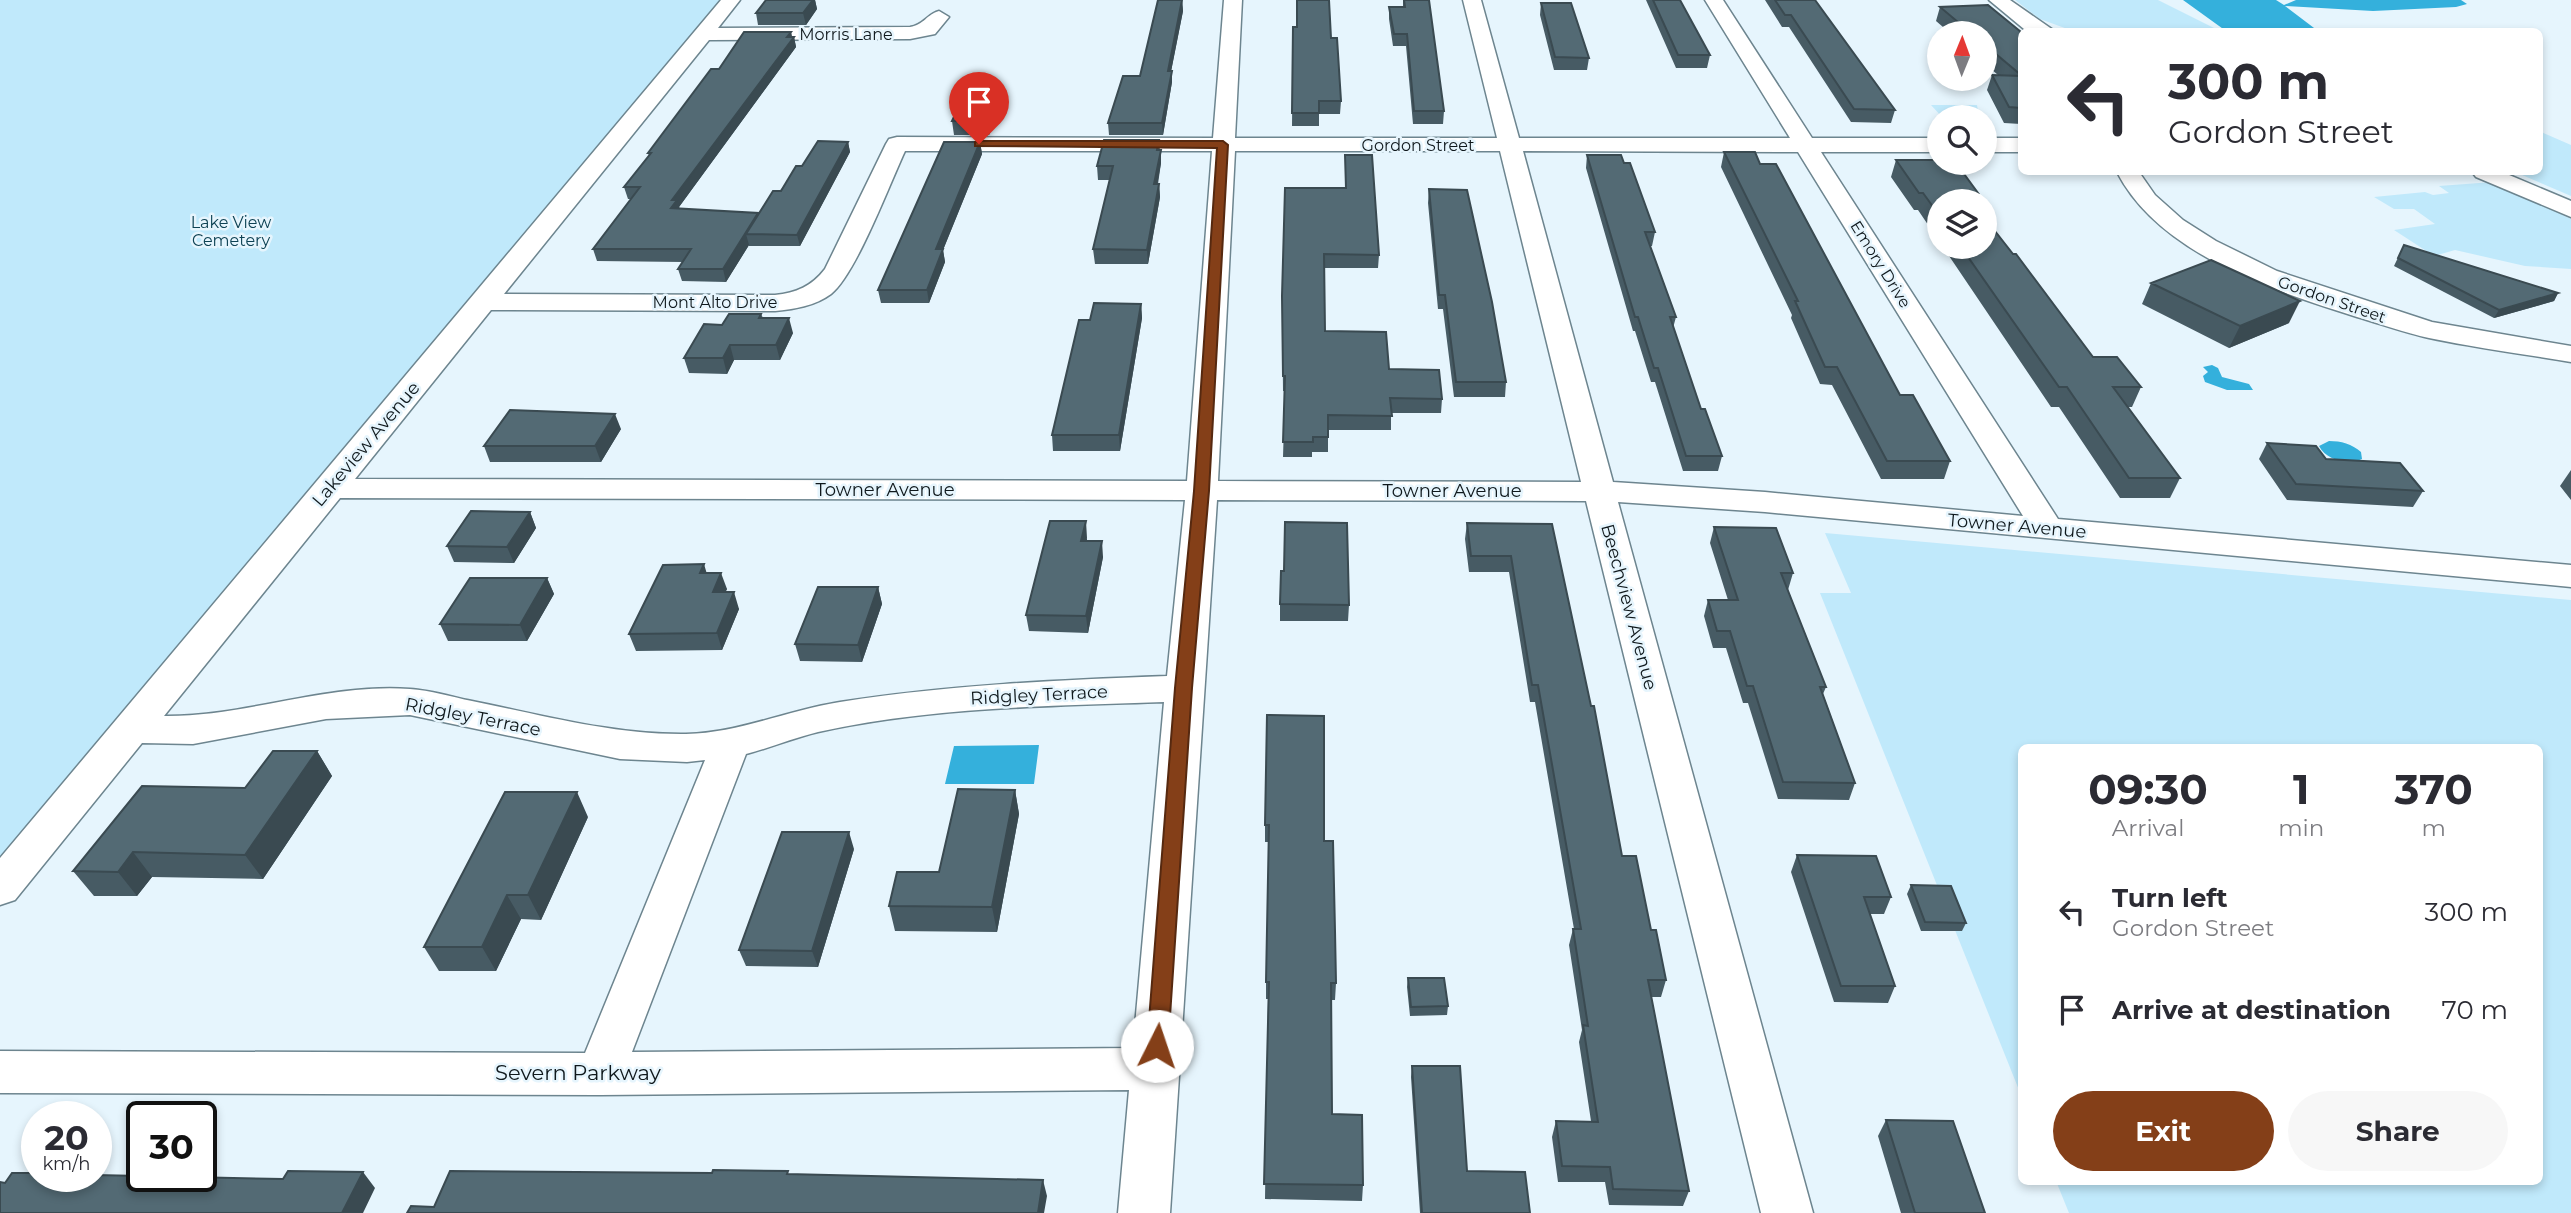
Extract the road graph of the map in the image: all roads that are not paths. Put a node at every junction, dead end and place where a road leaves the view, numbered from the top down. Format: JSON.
{"nodes":[{"id":1,"x":731,"y":0,"type":"edge"},
{"id":2,"x":1233,"y":0,"type":"edge"},
{"id":3,"x":1472,"y":0,"type":"edge"},
{"id":4,"x":1714,"y":0,"type":"edge"},
{"id":5,"x":1998,"y":0,"type":"edge"},
{"id":6,"x":939,"y":17,"type":"dead end"},
{"id":7,"x":2038,"y":28,"type":"edge"},
{"id":8,"x":703,"y":34,"type":"junction"},
{"id":9,"x":897,"y":144,"type":"joint"},
{"id":10,"x":1223,"y":145,"type":"junction"},
{"id":11,"x":1509,"y":145,"type":"junction"},
{"id":12,"x":1927,"y":145,"type":"edge"},
{"id":13,"x":1997,"y":145,"type":"edge"},
{"id":14,"x":2018,"y":145,"type":"edge"},
{"id":15,"x":1806,"y":146,"type":"junction"},
{"id":16,"x":2130,"y":175,"type":"edge"},
{"id":17,"x":2491,"y":175,"type":"edge"},
{"id":18,"x":2571,"y":210,"type":"edge"},
{"id":19,"x":483,"y":302,"type":"junction"},
{"id":20,"x":2571,"y":354,"type":"edge"},
{"id":21,"x":329,"y":488,"type":"junction"},
{"id":22,"x":1202,"y":491,"type":"junction"},
{"id":23,"x":1599,"y":491,"type":"junction"},
{"id":24,"x":2048,"y":529,"type":"junction"},
{"id":25,"x":2571,"y":576,"type":"edge"},
{"id":26,"x":1184,"y":688,"type":"junction"},
{"id":27,"x":131,"y":729,"type":"junction"},
{"id":28,"x":730,"y":743,"type":"junction"},
{"id":29,"x":0,"y":888,"type":"edge"},
{"id":30,"x":1156,"y":1069,"type":"junction"},
{"id":31,"x":0,"y":1072,"type":"edge"},
{"id":32,"x":600,"y":1074,"type":"junction"},
{"id":33,"x":1144,"y":1213,"type":"edge"},
{"id":34,"x":1787,"y":1213,"type":"edge"}],
"edges":[{"from":1,"to":8,"type":"street","name":"Lakeview Avenue"},
{"from":2,"to":10,"type":"street"},
{"from":3,"to":11,"type":"street","name":"Beechview Avenue"},
{"from":4,"to":15,"type":"street","name":"Emory Drive"},
{"from":5,"to":7,"type":"street"},
{"from":6,"to":8,"type":"street","name":"Morris Lane"},
{"from":8,"to":19,"type":"street","name":"Lakeview Avenue"},
{"from":9,"to":10,"type":"street","name":"Gordon Street"},
{"from":9,"to":19,"type":"street","name":"Mont Alto Drive"},
{"from":10,"to":11,"type":"street","name":"Gordon Street"},
{"from":10,"to":22,"type":"street"},
{"from":11,"to":15,"type":"street","name":"Gordon Street"},
{"from":11,"to":23,"type":"street","name":"Beechview Avenue"},
{"from":12,"to":15,"type":"street","name":"Gordon Street"},
{"from":13,"to":14,"type":"street"},
{"from":15,"to":24,"type":"street","name":"Emory Drive"},
{"from":16,"to":20,"type":"street","name":"Gordon Street"},
{"from":17,"to":18,"type":"street"},
{"from":19,"to":21,"type":"street","name":"Lakeview Avenue"},
{"from":21,"to":22,"type":"street","name":"Towner Avenue"},
{"from":21,"to":27,"type":"street","name":"Lakeview Avenue"},
{"from":22,"to":23,"type":"street","name":"Towner Avenue"},
{"from":22,"to":26,"type":"street"},
{"from":23,"to":24,"type":"street","name":"Towner Avenue"},
{"from":23,"to":34,"type":"street","name":"Beechview Avenue"},
{"from":24,"to":25,"type":"street","name":"Towner Avenue"},
{"from":26,"to":28,"type":"street","name":"Ridgley Terrace"},
{"from":26,"to":30,"type":"street"},
{"from":27,"to":28,"type":"street","name":"Ridgley Terrace"},
{"from":27,"to":29,"type":"street","name":"Lakeview Avenue"},
{"from":28,"to":32,"type":"street"},
{"from":30,"to":32,"type":"street","name":"Severn Parkway"},
{"from":30,"to":33,"type":"street"},
{"from":31,"to":32,"type":"street","name":"Severn Parkway"}]}
